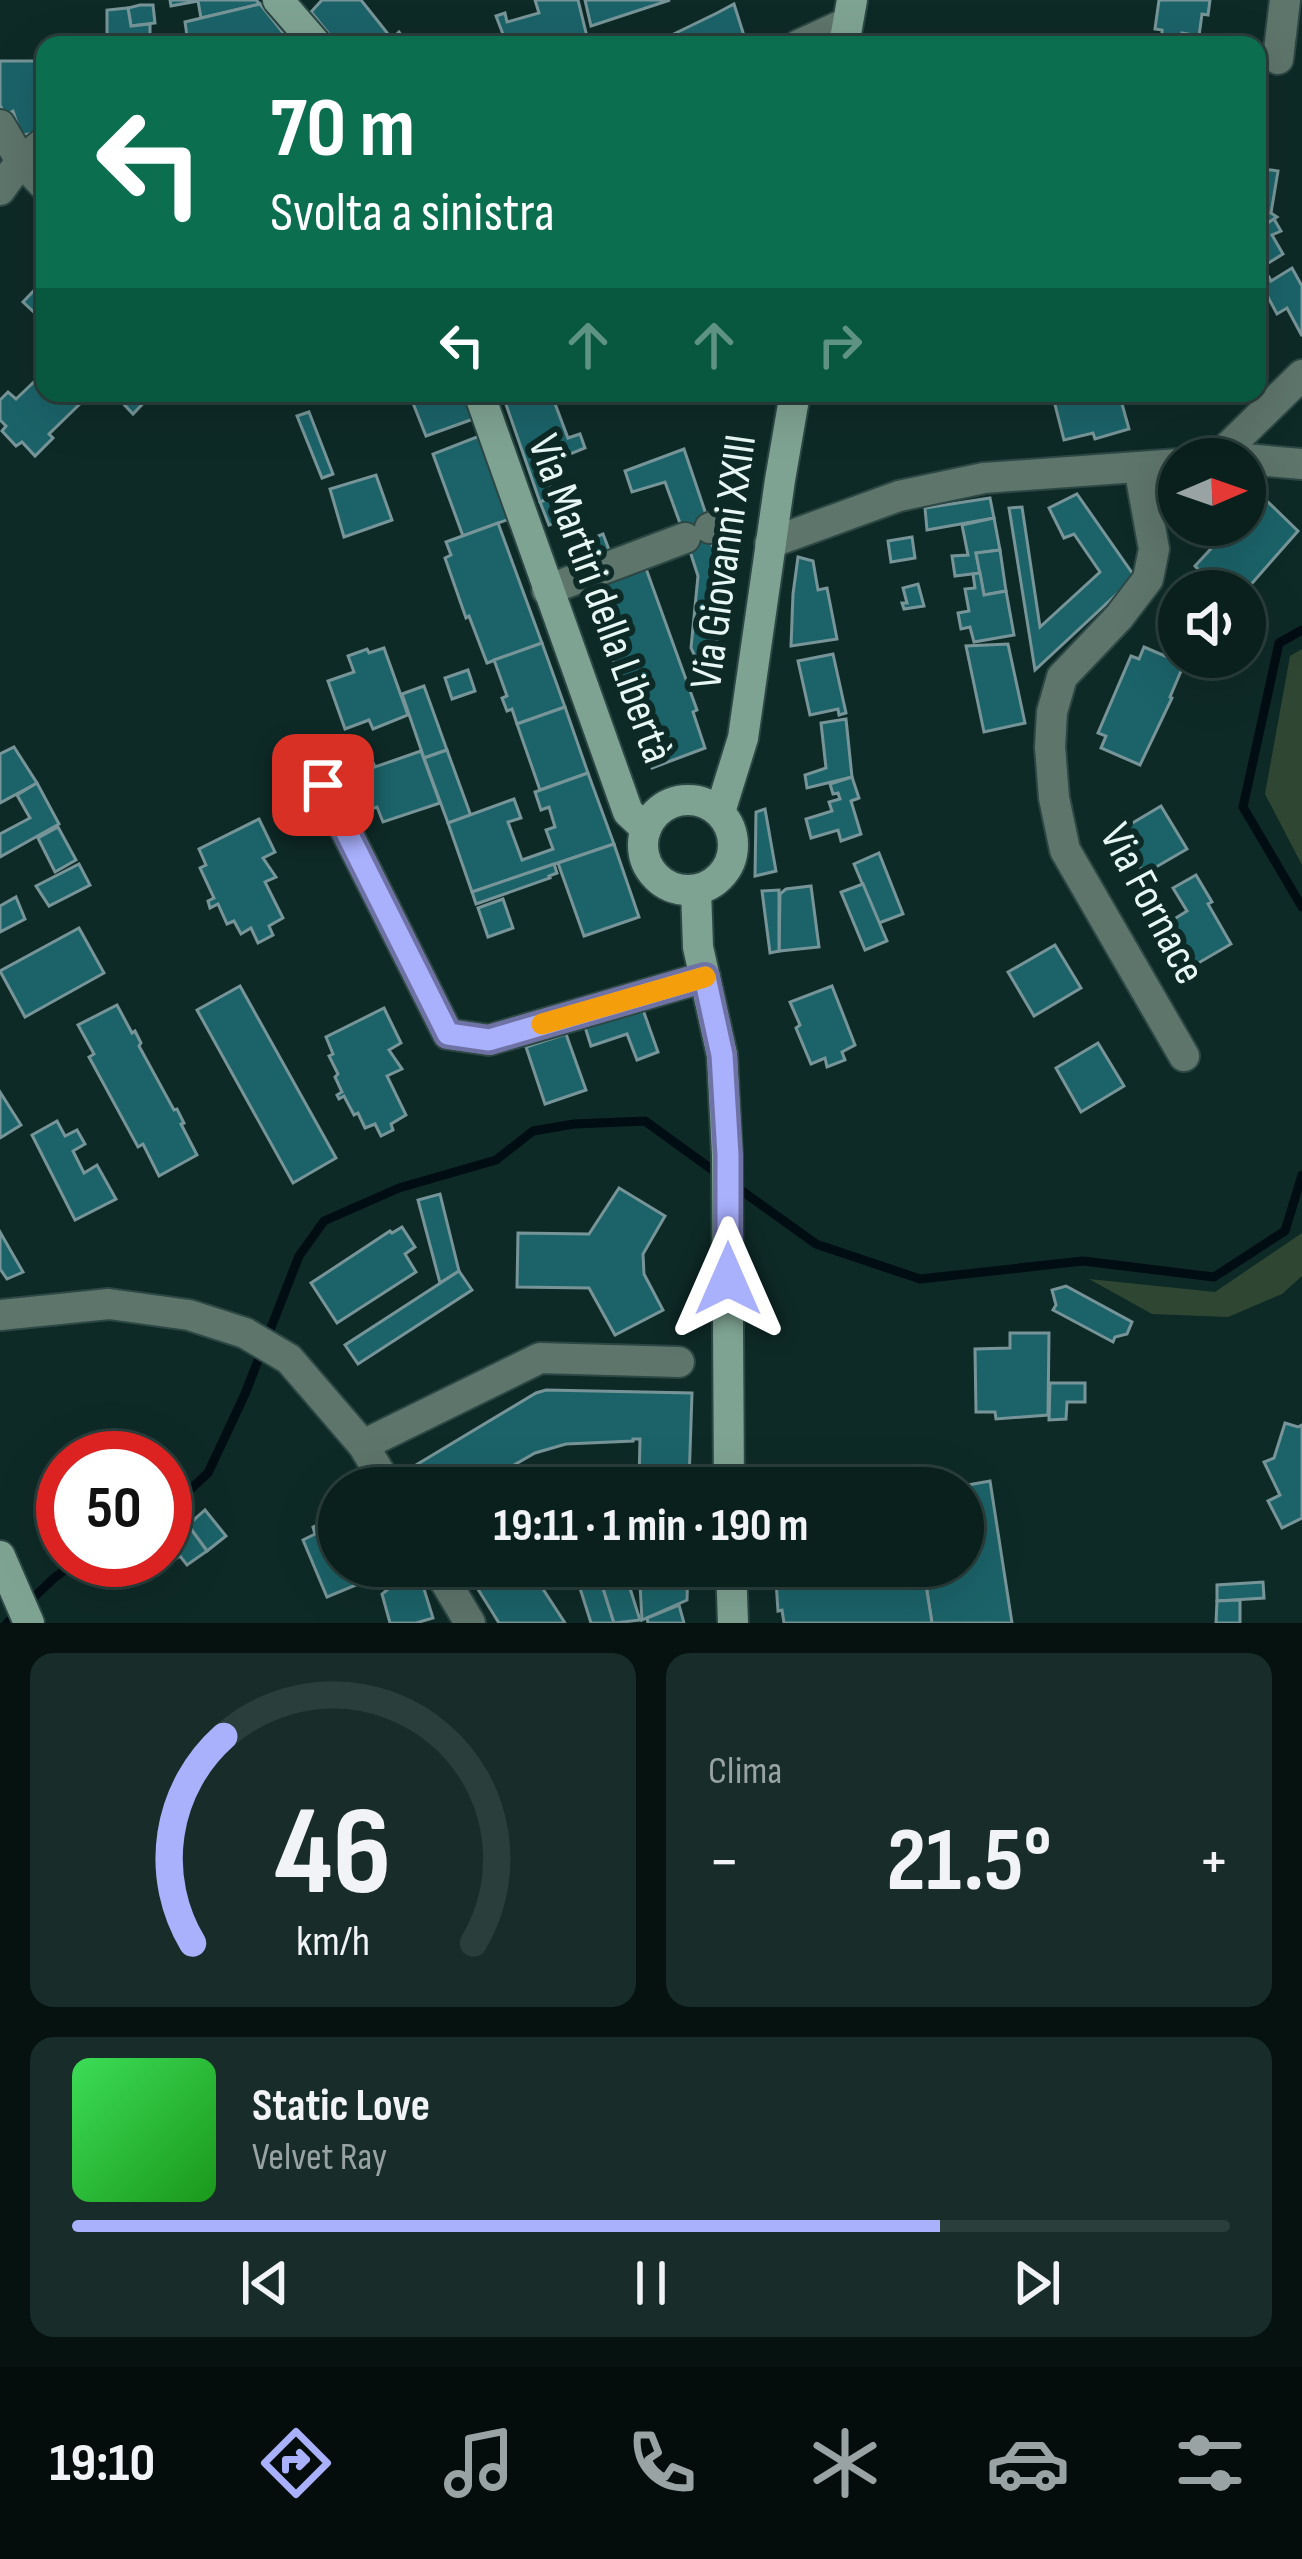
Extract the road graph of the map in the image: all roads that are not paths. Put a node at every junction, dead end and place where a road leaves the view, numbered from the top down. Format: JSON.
{"nodes":[{"id":1,"x":278,"y":0,"type":"edge"},
{"id":2,"x":1286,"y":0,"type":"edge"},
{"id":3,"x":848,"y":23,"type":"edge"},
{"id":4,"x":308,"y":36,"type":"edge"},
{"id":5,"x":819,"y":36,"type":"edge"},
{"id":6,"x":1278,"y":59,"type":"dead end"},
{"id":7,"x":0,"y":125,"type":"edge"},
{"id":8,"x":33,"y":152,"type":"edge"},
{"id":9,"x":0,"y":190,"type":"edge"},
{"id":10,"x":1302,"y":375,"type":"edge"},
{"id":11,"x":482,"y":402,"type":"edge"},
{"id":12,"x":794,"y":402,"type":"edge"},
{"id":13,"x":1238,"y":438,"type":"edge"},
{"id":14,"x":1266,"y":461,"type":"edge"},
{"id":15,"x":1302,"y":464,"type":"edge"},
{"id":16,"x":1158,"y":466,"type":"edge"},
{"id":17,"x":1138,"y":467,"type":"junction"},
{"id":18,"x":704,"y":530,"type":"dead end"},
{"id":19,"x":770,"y":543,"type":"junction"},
{"id":20,"x":547,"y":590,"type":"junction"},
{"id":21,"x":323,"y":785,"type":"dead end"},
{"id":22,"x":720,"y":812,"type":"junction"},
{"id":23,"x":646,"y":829,"type":"junction"},
{"id":24,"x":696,"y":890,"type":"junction"},
{"id":25,"x":705,"y":977,"type":"junction"},
{"id":26,"x":1184,"y":1056,"type":"dead end"},
{"id":27,"x":0,"y":1315,"type":"edge"},
{"id":28,"x":680,"y":1362,"type":"dead end"},
{"id":29,"x":363,"y":1445,"type":"junction"},
{"id":30,"x":376,"y":1467,"type":"edge"},
{"id":31,"x":729,"y":1467,"type":"edge"},
{"id":32,"x":5,"y":1568,"type":"edge"},
{"id":33,"x":449,"y":1587,"type":"edge"},
{"id":34,"x":732,"y":1587,"type":"edge"},
{"id":35,"x":28,"y":1623,"type":"edge"},
{"id":36,"x":470,"y":1623,"type":"edge"},
{"id":37,"x":733,"y":1623,"type":"edge"}],
"edges":[{"from":1,"to":4,"type":"main road"},
{"from":2,"to":6,"type":"street"},
{"from":3,"to":5,"type":"street"},
{"from":7,"to":8,"type":"street"},
{"from":8,"to":9,"type":"street"},
{"from":10,"to":13,"type":"street"},
{"from":11,"to":20,"type":"main road","name":"Via Martiri della Libertà"},
{"from":12,"to":19,"type":"main road","name":"Via Giovanni XXIII"},
{"from":14,"to":15,"type":"street"},
{"from":16,"to":17,"type":"street"},
{"from":17,"to":19,"type":"street"},
{"from":17,"to":26,"type":"street","name":"Via Fornace"},
{"from":18,"to":20,"type":"street"},
{"from":19,"to":22,"type":"main road","name":"Via Giovanni XXIII"},
{"from":20,"to":23,"type":"main road","name":"Via Martiri della Libertà"},
{"from":21,"to":25,"type":"street"},
{"from":22,"to":23,"type":"main road","name":"Via Martiri della Libertà"},
{"from":22,"to":24,"type":"main road"},
{"from":23,"to":24,"type":"main road","name":"Via Martiri della Libertà"},
{"from":24,"to":25,"type":"main road"},
{"from":25,"to":31,"type":"main road"},
{"from":27,"to":29,"type":"street"},
{"from":28,"to":29,"type":"street"},
{"from":29,"to":30,"type":"street"},
{"from":32,"to":35,"type":"main road"},
{"from":33,"to":36,"type":"street"},
{"from":34,"to":37,"type":"main road"}]}
